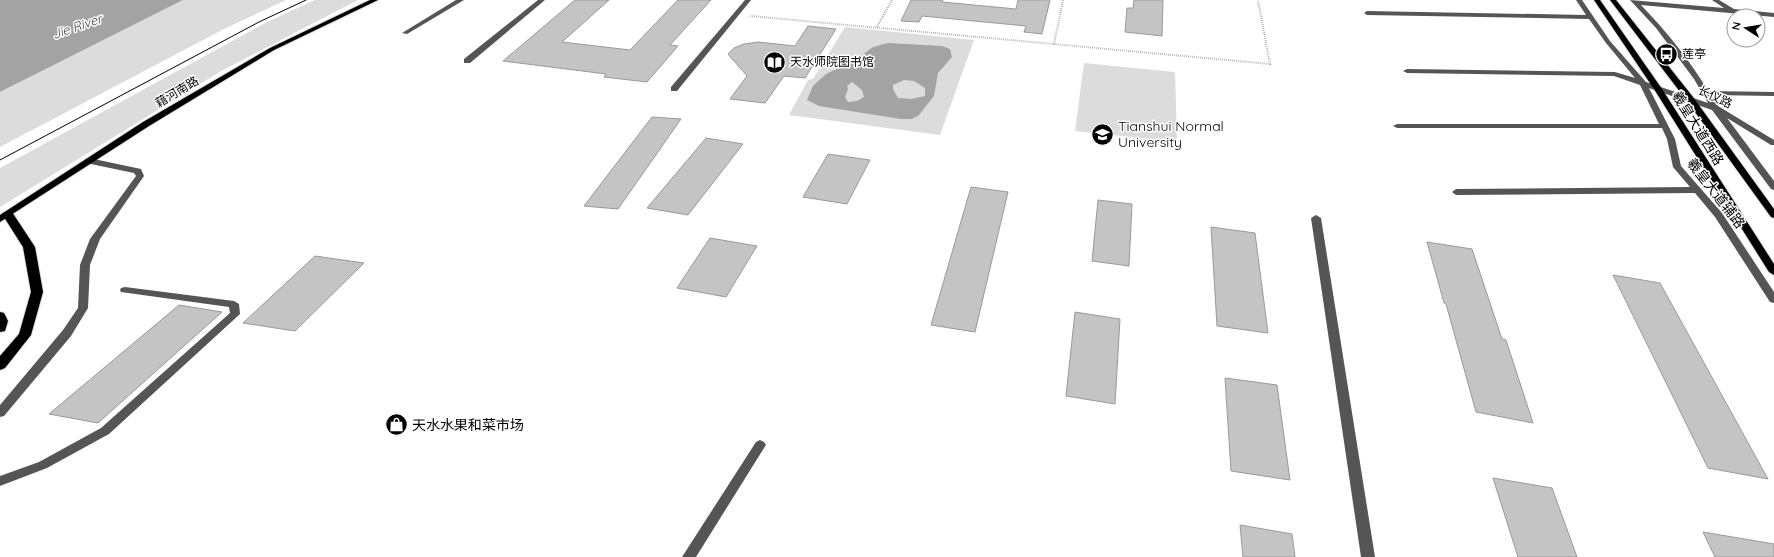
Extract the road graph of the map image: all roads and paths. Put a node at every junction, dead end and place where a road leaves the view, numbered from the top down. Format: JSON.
{"nodes":[{"id":1,"x":375,"y":0,"type":"edge"},
{"id":2,"x":461,"y":0,"type":"edge"},
{"id":3,"x":542,"y":0,"type":"edge"},
{"id":4,"x":748,"y":0,"type":"edge"},
{"id":5,"x":892,"y":0,"type":"edge"},
{"id":6,"x":1063,"y":0,"type":"edge"},
{"id":7,"x":1258,"y":0,"type":"edge"},
{"id":8,"x":1579,"y":0,"type":"edge"},
{"id":9,"x":1597,"y":0,"type":"edge"},
{"id":10,"x":1613,"y":0,"type":"edge"},
{"id":11,"x":1715,"y":0,"type":"edge"},
{"id":12,"x":1634,"y":1,"type":"edge"},
{"id":13,"x":1728,"y":8,"type":"edge"},
{"id":14,"x":1726,"y":10,"type":"edge"},
{"id":15,"x":1367,"y":13,"type":"dead end"},
{"id":16,"x":736,"y":14,"type":"junction"},
{"id":17,"x":1590,"y":17,"type":"junction"},
{"id":18,"x":877,"y":27,"type":"junction"},
{"id":19,"x":405,"y":33,"type":"dead end"},
{"id":20,"x":1054,"y":44,"type":"junction"},
{"id":21,"x":467,"y":61,"type":"dead end"},
{"id":22,"x":1408,"y":71,"type":"dead end"},
{"id":23,"x":1642,"y":82,"type":"junction"},
{"id":24,"x":674,"y":89,"type":"dead end"},
{"id":25,"x":1658,"y":89,"type":"junction"},
{"id":26,"x":1706,"y":93,"type":"junction"},
{"id":27,"x":1774,"y":94,"type":"edge"},
{"id":28,"x":1690,"y":99,"type":"junction"},
{"id":29,"x":1715,"y":108,"type":"junction"},
{"id":30,"x":1397,"y":126,"type":"dead end"},
{"id":31,"x":1664,"y":126,"type":"junction"},
{"id":32,"x":1774,"y":133,"type":"edge"},
{"id":33,"x":1758,"y":134,"type":"junction"},
{"id":34,"x":1774,"y":143,"type":"edge"},
{"id":35,"x":89,"y":161,"type":"junction"},
{"id":36,"x":1774,"y":187,"type":"edge"},
{"id":37,"x":1697,"y":190,"type":"junction"},
{"id":38,"x":1456,"y":192,"type":"dead end"},
{"id":39,"x":1774,"y":215,"type":"edge"},
{"id":40,"x":4,"y":216,"type":"edge"},
{"id":41,"x":1316,"y":218,"type":"dead end"},
{"id":42,"x":1774,"y":272,"type":"edge"},
{"id":43,"x":126,"y":290,"type":"dead end"},
{"id":44,"x":1774,"y":300,"type":"edge"},
{"id":45,"x":0,"y":316,"type":"edge"},
{"id":46,"x":0,"y":328,"type":"edge"},
{"id":47,"x":0,"y":365,"type":"edge"},
{"id":48,"x":0,"y":413,"type":"edge"},
{"id":49,"x":760,"y":444,"type":"dead end"},
{"id":50,"x":0,"y":481,"type":"edge"},
{"id":51,"x":689,"y":557,"type":"edge"},
{"id":52,"x":1368,"y":557,"type":"edge"}],
"edges":[{"from":1,"to":35,"type":"main road","name":"藉河南路"},
{"from":2,"to":19,"type":"street"},
{"from":3,"to":21,"type":"street"},
{"from":4,"to":16,"type":"street"},
{"from":5,"to":18,"type":"path"},
{"from":6,"to":20,"type":"path"},
{"from":7,"to":20,"type":"path"},
{"from":8,"to":17,"type":"street","name":"羲皇大道辅路"},
{"from":9,"to":25,"type":"main road","name":"羲皇大道西路"},
{"from":10,"to":28,"type":"main road","name":"羲皇大道西路"},
{"from":11,"to":13,"type":"street"},
{"from":12,"to":14,"type":"street"},
{"from":12,"to":26,"type":"street"},
{"from":15,"to":17,"type":"street"},
{"from":16,"to":18,"type":"path"},
{"from":16,"to":24,"type":"street"},
{"from":17,"to":23,"type":"street","name":"羲皇大道辅路"},
{"from":18,"to":20,"type":"path"},
{"from":22,"to":23,"type":"street","name":"长仪路"},
{"from":23,"to":25,"type":"street","name":"长仪路"},
{"from":23,"to":31,"type":"street","name":"羲皇大道辅路"},
{"from":25,"to":28,"type":"street","name":"长仪路"},
{"from":25,"to":42,"type":"main road","name":"羲皇大道西路"},
{"from":26,"to":27,"type":"street"},
{"from":26,"to":29,"type":"street"},
{"from":28,"to":29,"type":"street","name":"长仪路"},
{"from":28,"to":39,"type":"main road","name":"羲皇大道西路"},
{"from":29,"to":33,"type":"street","name":"长仪路"},
{"from":29,"to":36,"type":"street"},
{"from":30,"to":31,"type":"street"},
{"from":31,"to":37,"type":"street","name":"羲皇大道辅路"},
{"from":32,"to":33,"type":"street"},
{"from":33,"to":34,"type":"street","name":"长仪路"},
{"from":35,"to":40,"type":"main road","name":"藉河南路"},
{"from":35,"to":48,"type":"street"},
{"from":37,"to":38,"type":"street"},
{"from":37,"to":44,"type":"street","name":"羲皇大道辅路"},
{"from":40,"to":47,"type":"highway"},
{"from":41,"to":52,"type":"street"},
{"from":43,"to":50,"type":"street"},
{"from":45,"to":46,"type":"highway"},
{"from":49,"to":51,"type":"street"}]}
